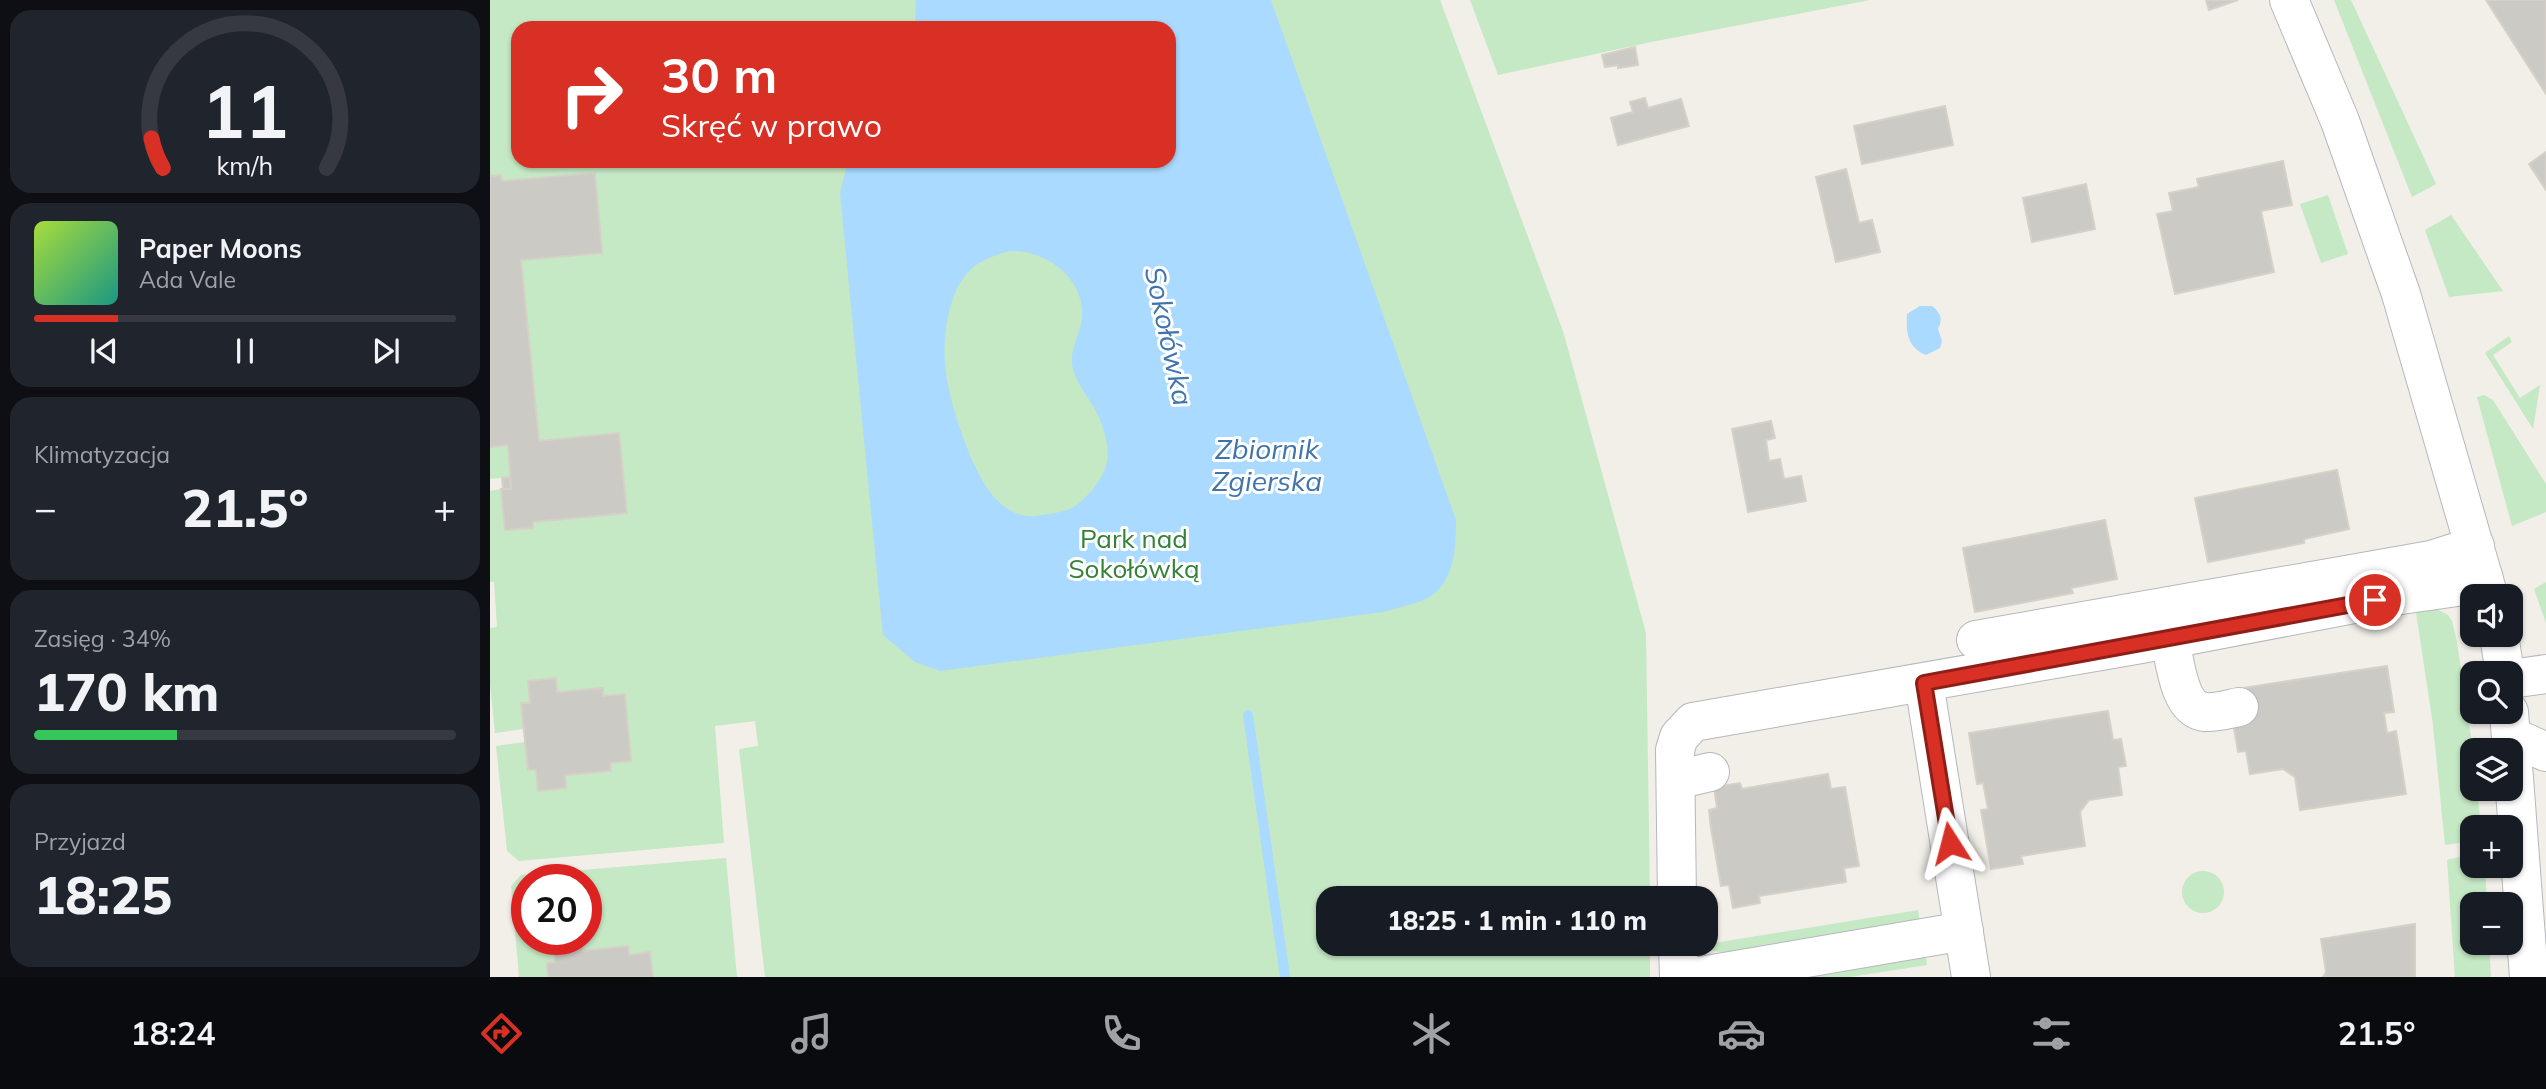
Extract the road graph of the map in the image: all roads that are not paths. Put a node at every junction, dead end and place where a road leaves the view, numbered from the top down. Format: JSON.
{"nodes":[{"id":1,"x":2290,"y":0,"type":"edge"},
{"id":2,"x":2482,"y":573,"type":"edge"},
{"id":3,"x":2170,"y":639,"type":"junction"},
{"id":4,"x":1976,"y":640,"type":"dead end"},
{"id":5,"x":2546,"y":674,"type":"edge"},
{"id":6,"x":2523,"y":677,"type":"edge"},
{"id":7,"x":1924,"y":683,"type":"junction"},
{"id":8,"x":2239,"y":707,"type":"dead end"},
{"id":9,"x":2510,"y":724,"type":"edge"},
{"id":10,"x":2546,"y":752,"type":"edge"},
{"id":11,"x":1679,"y":886,"type":"edge"},
{"id":12,"x":2536,"y":905,"type":"edge"},
{"id":13,"x":1964,"y":931,"type":"junction"},
{"id":14,"x":1678,"y":956,"type":"edge"},
{"id":15,"x":1679,"y":977,"type":"edge"},
{"id":16,"x":1695,"y":977,"type":"edge"},
{"id":17,"x":1971,"y":977,"type":"edge"},
{"id":18,"x":2529,"y":977,"type":"edge"}],
"edges":[{"from":1,"to":2,"type":"street"},
{"from":2,"to":3,"type":"street"},
{"from":2,"to":4,"type":"street"},
{"from":3,"to":7,"type":"street"},
{"from":3,"to":8,"type":"street"},
{"from":5,"to":6,"type":"street"},
{"from":7,"to":11,"type":"street"},
{"from":7,"to":13,"type":"street"},
{"from":9,"to":10,"type":"street"},
{"from":9,"to":12,"type":"street"},
{"from":12,"to":18,"type":"street"},
{"from":13,"to":16,"type":"street"},
{"from":13,"to":17,"type":"street"},
{"from":14,"to":15,"type":"street"}]}
